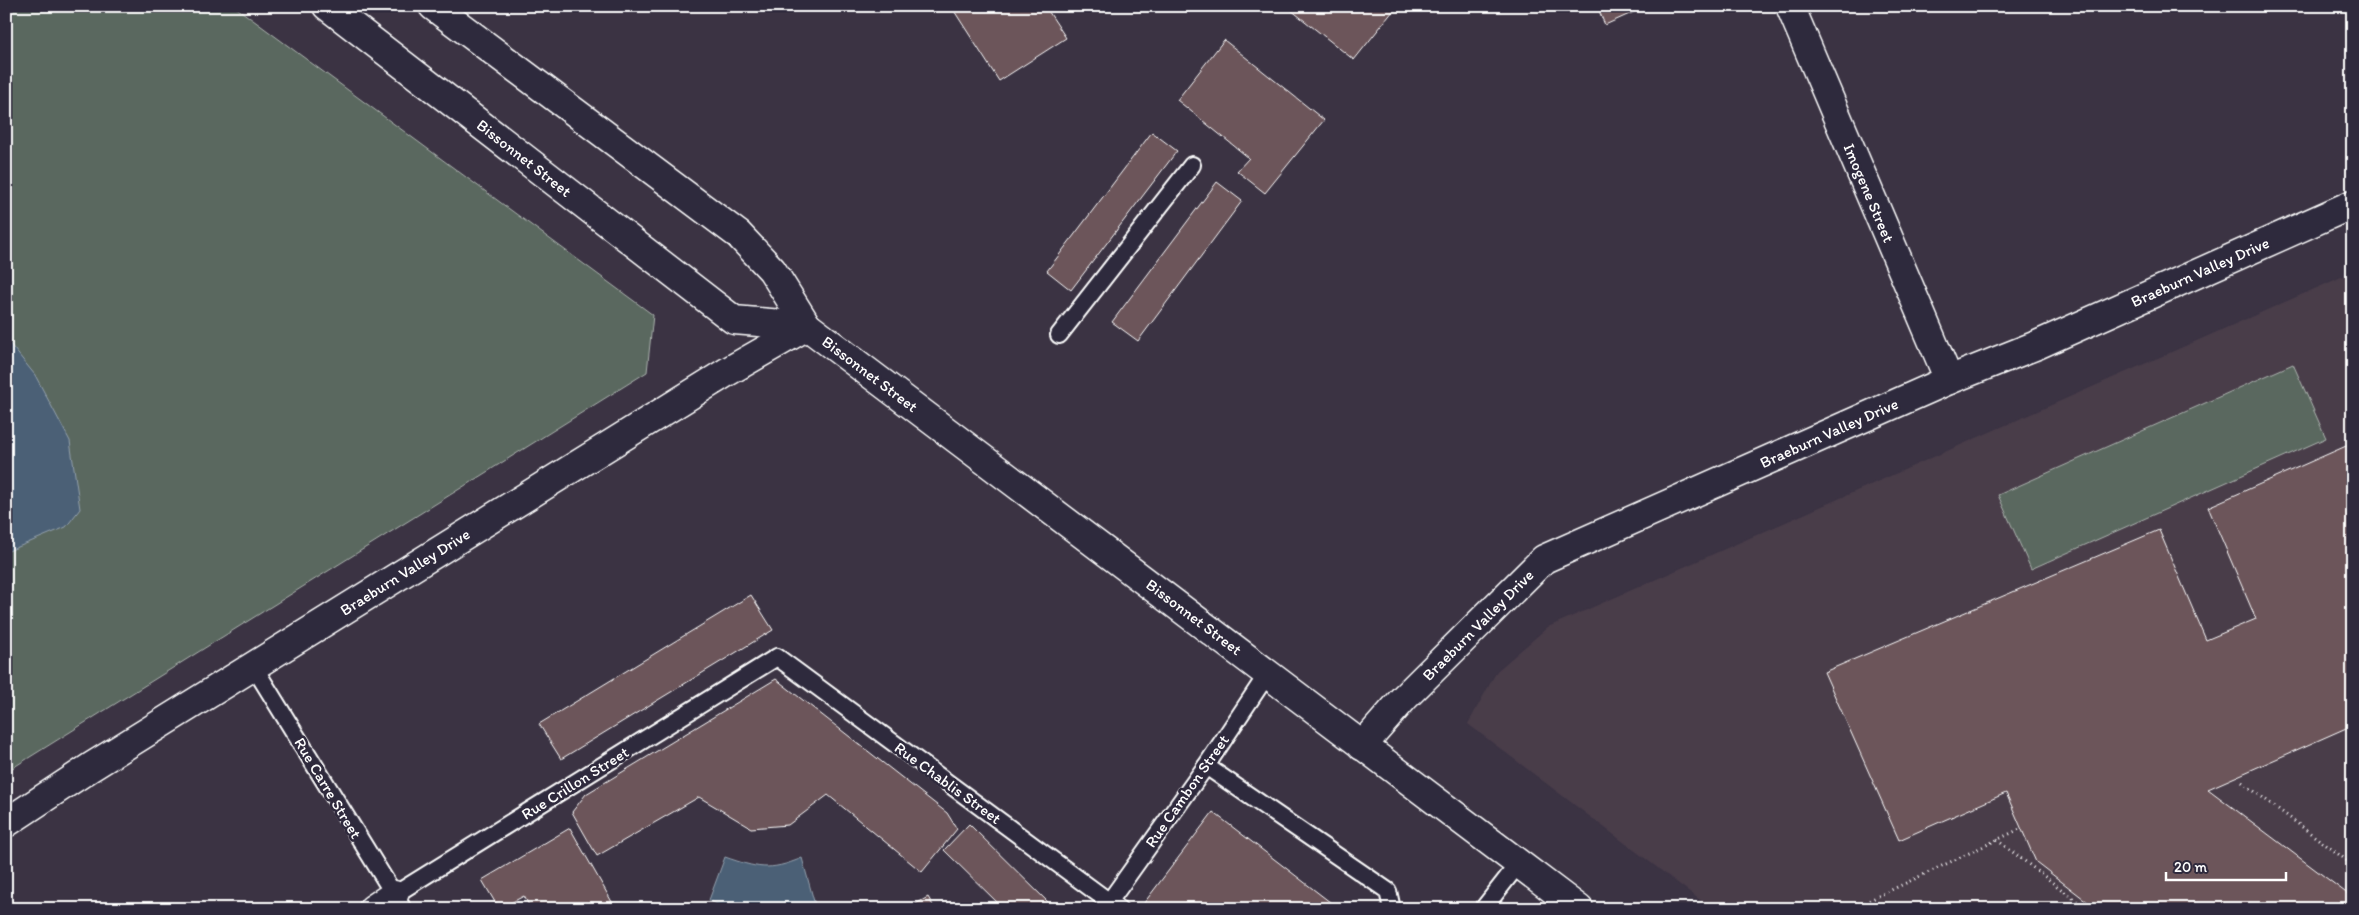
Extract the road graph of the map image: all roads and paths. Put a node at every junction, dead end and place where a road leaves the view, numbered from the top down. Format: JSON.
{"nodes":[{"id":1,"x":327,"y":6,"type":"edge"},
{"id":2,"x":432,"y":6,"type":"edge"},
{"id":3,"x":1790,"y":6,"type":"edge"},
{"id":4,"x":1192,"y":165,"type":"dead end"},
{"id":5,"x":2353,"y":204,"type":"edge"},
{"id":6,"x":807,"y":326,"type":"junction"},
{"id":7,"x":1059,"y":335,"type":"dead end"},
{"id":8,"x":1949,"y":380,"type":"junction"},
{"id":9,"x":777,"y":657,"type":"joint"},
{"id":10,"x":254,"y":667,"type":"junction"},
{"id":11,"x":1268,"y":672,"type":"junction"},
{"id":12,"x":1362,"y":746,"type":"junction"},
{"id":13,"x":1206,"y":766,"type":"junction"},
{"id":14,"x":2242,"y":782,"type":"dead end"},
{"id":15,"x":6,"y":823,"type":"edge"},
{"id":16,"x":2022,"y":828,"type":"dead end"},
{"id":17,"x":1997,"y":840,"type":"junction"},
{"id":18,"x":1520,"y":863,"type":"junction"},
{"id":19,"x":2353,"y":865,"type":"edge"},
{"id":20,"x":390,"y":904,"type":"edge"},
{"id":21,"x":1111,"y":906,"type":"edge"},
{"id":22,"x":1392,"y":909,"type":"edge"},
{"id":23,"x":1483,"y":909,"type":"edge"},
{"id":24,"x":1579,"y":909,"type":"edge"},
{"id":25,"x":1851,"y":909,"type":"edge"},
{"id":26,"x":2086,"y":909,"type":"edge"}],
"edges":[{"from":1,"to":6,"type":"street","name":"Bissonnet Street"},
{"from":2,"to":6,"type":"street","name":"Bissonnet Street"},
{"from":3,"to":8,"type":"street","name":"Imogene Street"},
{"from":4,"to":7,"type":"lane"},
{"from":5,"to":8,"type":"street","name":"Braeburn Valley Drive"},
{"from":6,"to":10,"type":"street","name":"Braeburn Valley Drive"},
{"from":6,"to":11,"type":"street","name":"Bissonnet Street"},
{"from":8,"to":12,"type":"street","name":"Braeburn Valley Drive"},
{"from":9,"to":20,"type":"lane","name":"Rue Crillon Street"},
{"from":9,"to":21,"type":"lane","name":"Rue Chablis Street"},
{"from":10,"to":15,"type":"street","name":"Braeburn Valley Drive"},
{"from":10,"to":20,"type":"lane","name":"Rue Carre Street"},
{"from":11,"to":12,"type":"street","name":"Bissonnet Street"},
{"from":11,"to":13,"type":"lane","name":"Rue Cambon Street"},
{"from":12,"to":18,"type":"street","name":"Bissonnet Street"},
{"from":13,"to":21,"type":"lane","name":"Rue Cambon Street"},
{"from":13,"to":22,"type":"lane"},
{"from":14,"to":19,"type":"path"},
{"from":16,"to":17,"type":"path"},
{"from":17,"to":25,"type":"path"},
{"from":17,"to":26,"type":"path"},
{"from":18,"to":23,"type":"lane"},
{"from":18,"to":24,"type":"street","name":"Bissonnet Street"}]}
